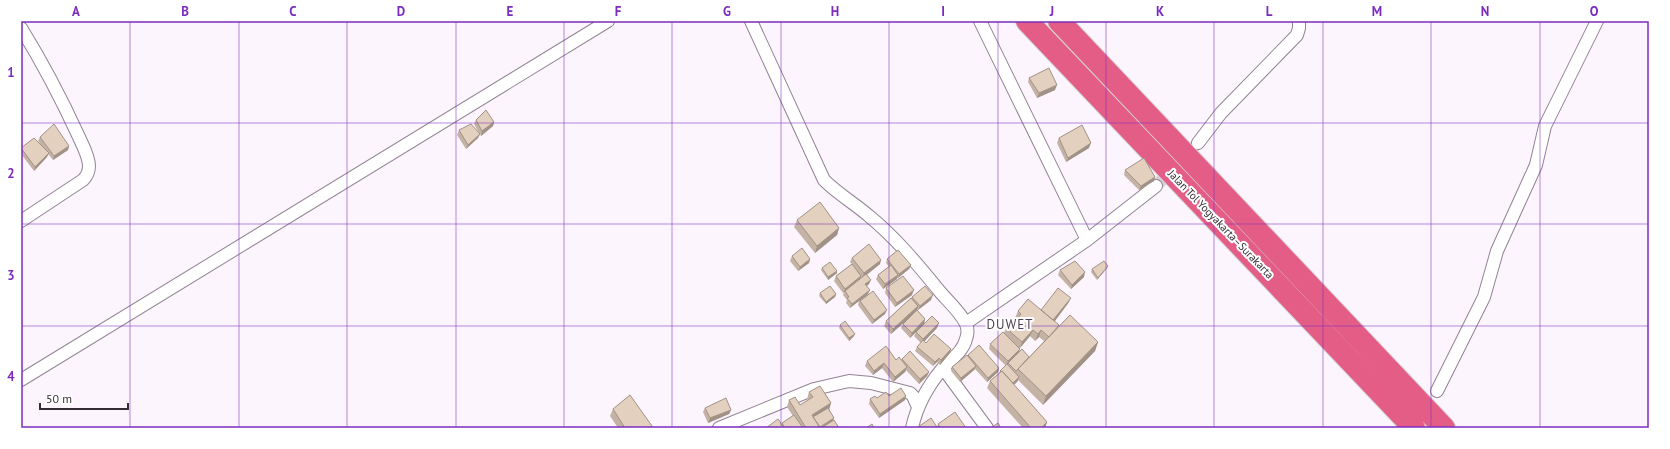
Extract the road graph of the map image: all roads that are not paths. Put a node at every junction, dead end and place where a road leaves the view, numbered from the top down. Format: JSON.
{"nodes":[{"id":1,"x":608,"y":21,"type":"edge"},
{"id":2,"x":751,"y":21,"type":"edge"},
{"id":3,"x":980,"y":21,"type":"edge"},
{"id":4,"x":1027,"y":21,"type":"edge"},
{"id":5,"x":1059,"y":21,"type":"edge"},
{"id":6,"x":1299,"y":21,"type":"edge"},
{"id":7,"x":1597,"y":21,"type":"edge"},
{"id":8,"x":21,"y":28,"type":"edge"},
{"id":9,"x":1198,"y":143,"type":"tunnel mouth"},
{"id":10,"x":1156,"y":186,"type":"tunnel mouth"},
{"id":11,"x":21,"y":221,"type":"edge"},
{"id":12,"x":1087,"y":240,"type":"junction"},
{"id":13,"x":966,"y":323,"type":"junction"},
{"id":14,"x":943,"y":368,"type":"junction"},
{"id":15,"x":21,"y":380,"type":"edge"},
{"id":16,"x":931,"y":382,"type":"junction"},
{"id":17,"x":1437,"y":391,"type":"dead end"},
{"id":18,"x":910,"y":393,"type":"junction"},
{"id":19,"x":918,"y":407,"type":"junction"},
{"id":20,"x":719,"y":428,"type":"edge"},
{"id":21,"x":912,"y":428,"type":"edge"},
{"id":22,"x":987,"y":428,"type":"edge"},
{"id":23,"x":1414,"y":428,"type":"edge"},
{"id":24,"x":1444,"y":428,"type":"edge"}],
"edges":[{"from":1,"to":15,"type":"street"},
{"from":2,"to":13,"type":"street"},
{"from":3,"to":12,"type":"street"},
{"from":4,"to":23,"type":"highway","name":"Jalan Tol Yogyakarta–Surakarta"},
{"from":5,"to":24,"type":"highway","name":"Jalan Tol Yogyakarta–Surakarta"},
{"from":6,"to":9,"type":"street"},
{"from":7,"to":17,"type":"street"},
{"from":8,"to":11,"type":"street"},
{"from":10,"to":12,"type":"street"},
{"from":12,"to":13,"type":"street"},
{"from":13,"to":14,"type":"street"},
{"from":14,"to":16,"type":"street"},
{"from":14,"to":22,"type":"street"},
{"from":16,"to":18,"type":"street"},
{"from":16,"to":19,"type":"street"},
{"from":18,"to":19,"type":"street"},
{"from":18,"to":20,"type":"street"},
{"from":19,"to":21,"type":"street"}]}
